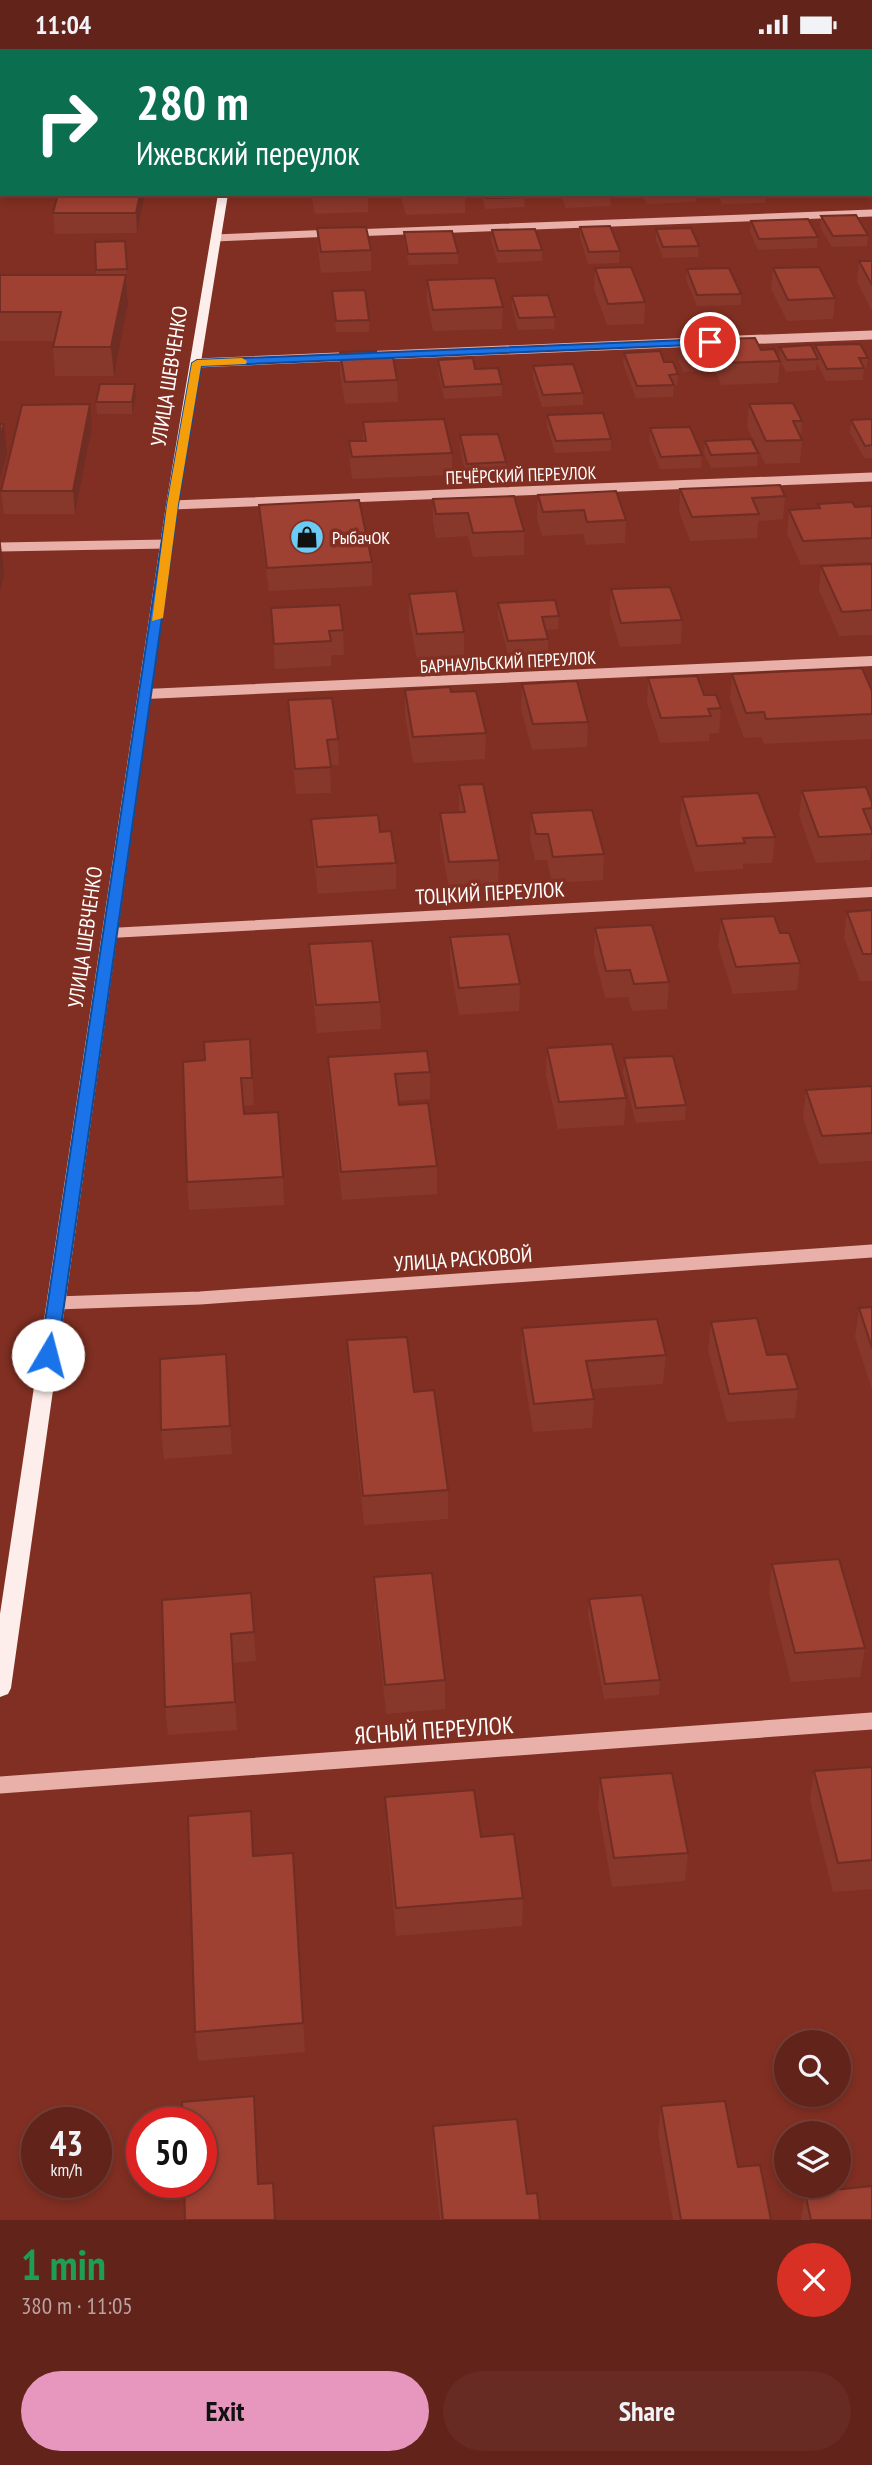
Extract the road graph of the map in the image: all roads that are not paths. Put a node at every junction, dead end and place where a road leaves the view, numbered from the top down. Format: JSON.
{"nodes":[{"id":1,"x":223,"y":196,"type":"edge"},
{"id":2,"x":872,"y":213,"type":"edge"},
{"id":3,"x":215,"y":238,"type":"junction"},
{"id":4,"x":872,"y":335,"type":"edge"},
{"id":5,"x":734,"y":341,"type":"edge"},
{"id":6,"x":707,"y":342,"type":"edge"},
{"id":7,"x":197,"y":363,"type":"junction"},
{"id":8,"x":872,"y":477,"type":"edge"},
{"id":9,"x":172,"y":505,"type":"junction"},
{"id":10,"x":167,"y":544,"type":"junction"},
{"id":11,"x":0,"y":547,"type":"edge"},
{"id":12,"x":872,"y":661,"type":"edge"},
{"id":13,"x":146,"y":694,"type":"junction"},
{"id":14,"x":872,"y":892,"type":"edge"},
{"id":15,"x":110,"y":933,"type":"junction"},
{"id":16,"x":872,"y":1251,"type":"edge"},
{"id":17,"x":56,"y":1303,"type":"junction"},
{"id":18,"x":2,"y":1665,"type":"edge"},
{"id":19,"x":0,"y":1688,"type":"edge"},
{"id":20,"x":872,"y":1721,"type":"edge"},
{"id":21,"x":0,"y":1785,"type":"edge"}],
"edges":[{"from":1,"to":3,"type":"main road","name":"УЛИЦА ШЕВЧЕНКО"},
{"from":2,"to":3,"type":"street"},
{"from":3,"to":7,"type":"main road","name":"УЛИЦА ШЕВЧЕНКО"},
{"from":4,"to":5,"type":"street"},
{"from":6,"to":7,"type":"street"},
{"from":7,"to":9,"type":"main road","name":"УЛИЦА ШЕВЧЕНКО"},
{"from":8,"to":9,"type":"street","name":"ПЕЧЁРСКИЙ ПЕРЕУЛОК"},
{"from":9,"to":10,"type":"main road","name":"УЛИЦА ШЕВЧЕНКО"},
{"from":10,"to":11,"type":"street"},
{"from":10,"to":13,"type":"main road","name":"УЛИЦА ШЕВЧЕНКО"},
{"from":12,"to":13,"type":"street","name":"БАРНАУЛЬСКИЙ ПЕРЕУЛОК"},
{"from":13,"to":15,"type":"main road","name":"УЛИЦА ШЕВЧЕНКО"},
{"from":14,"to":15,"type":"street","name":"ТОЦКИЙ ПЕРЕУЛОК"},
{"from":15,"to":17,"type":"main road","name":"УЛИЦА ШЕВЧЕНКО"},
{"from":16,"to":17,"type":"street","name":"УЛИЦА РАСКОВОЙ"},
{"from":17,"to":18,"type":"main road","name":"УЛИЦА ШЕВЧЕНКО"},
{"from":18,"to":19,"type":"main road","name":"УЛИЦА ШЕВЧЕНКО"},
{"from":20,"to":21,"type":"street","name":"ЯСНЫЙ ПЕРЕУЛОК"}]}
